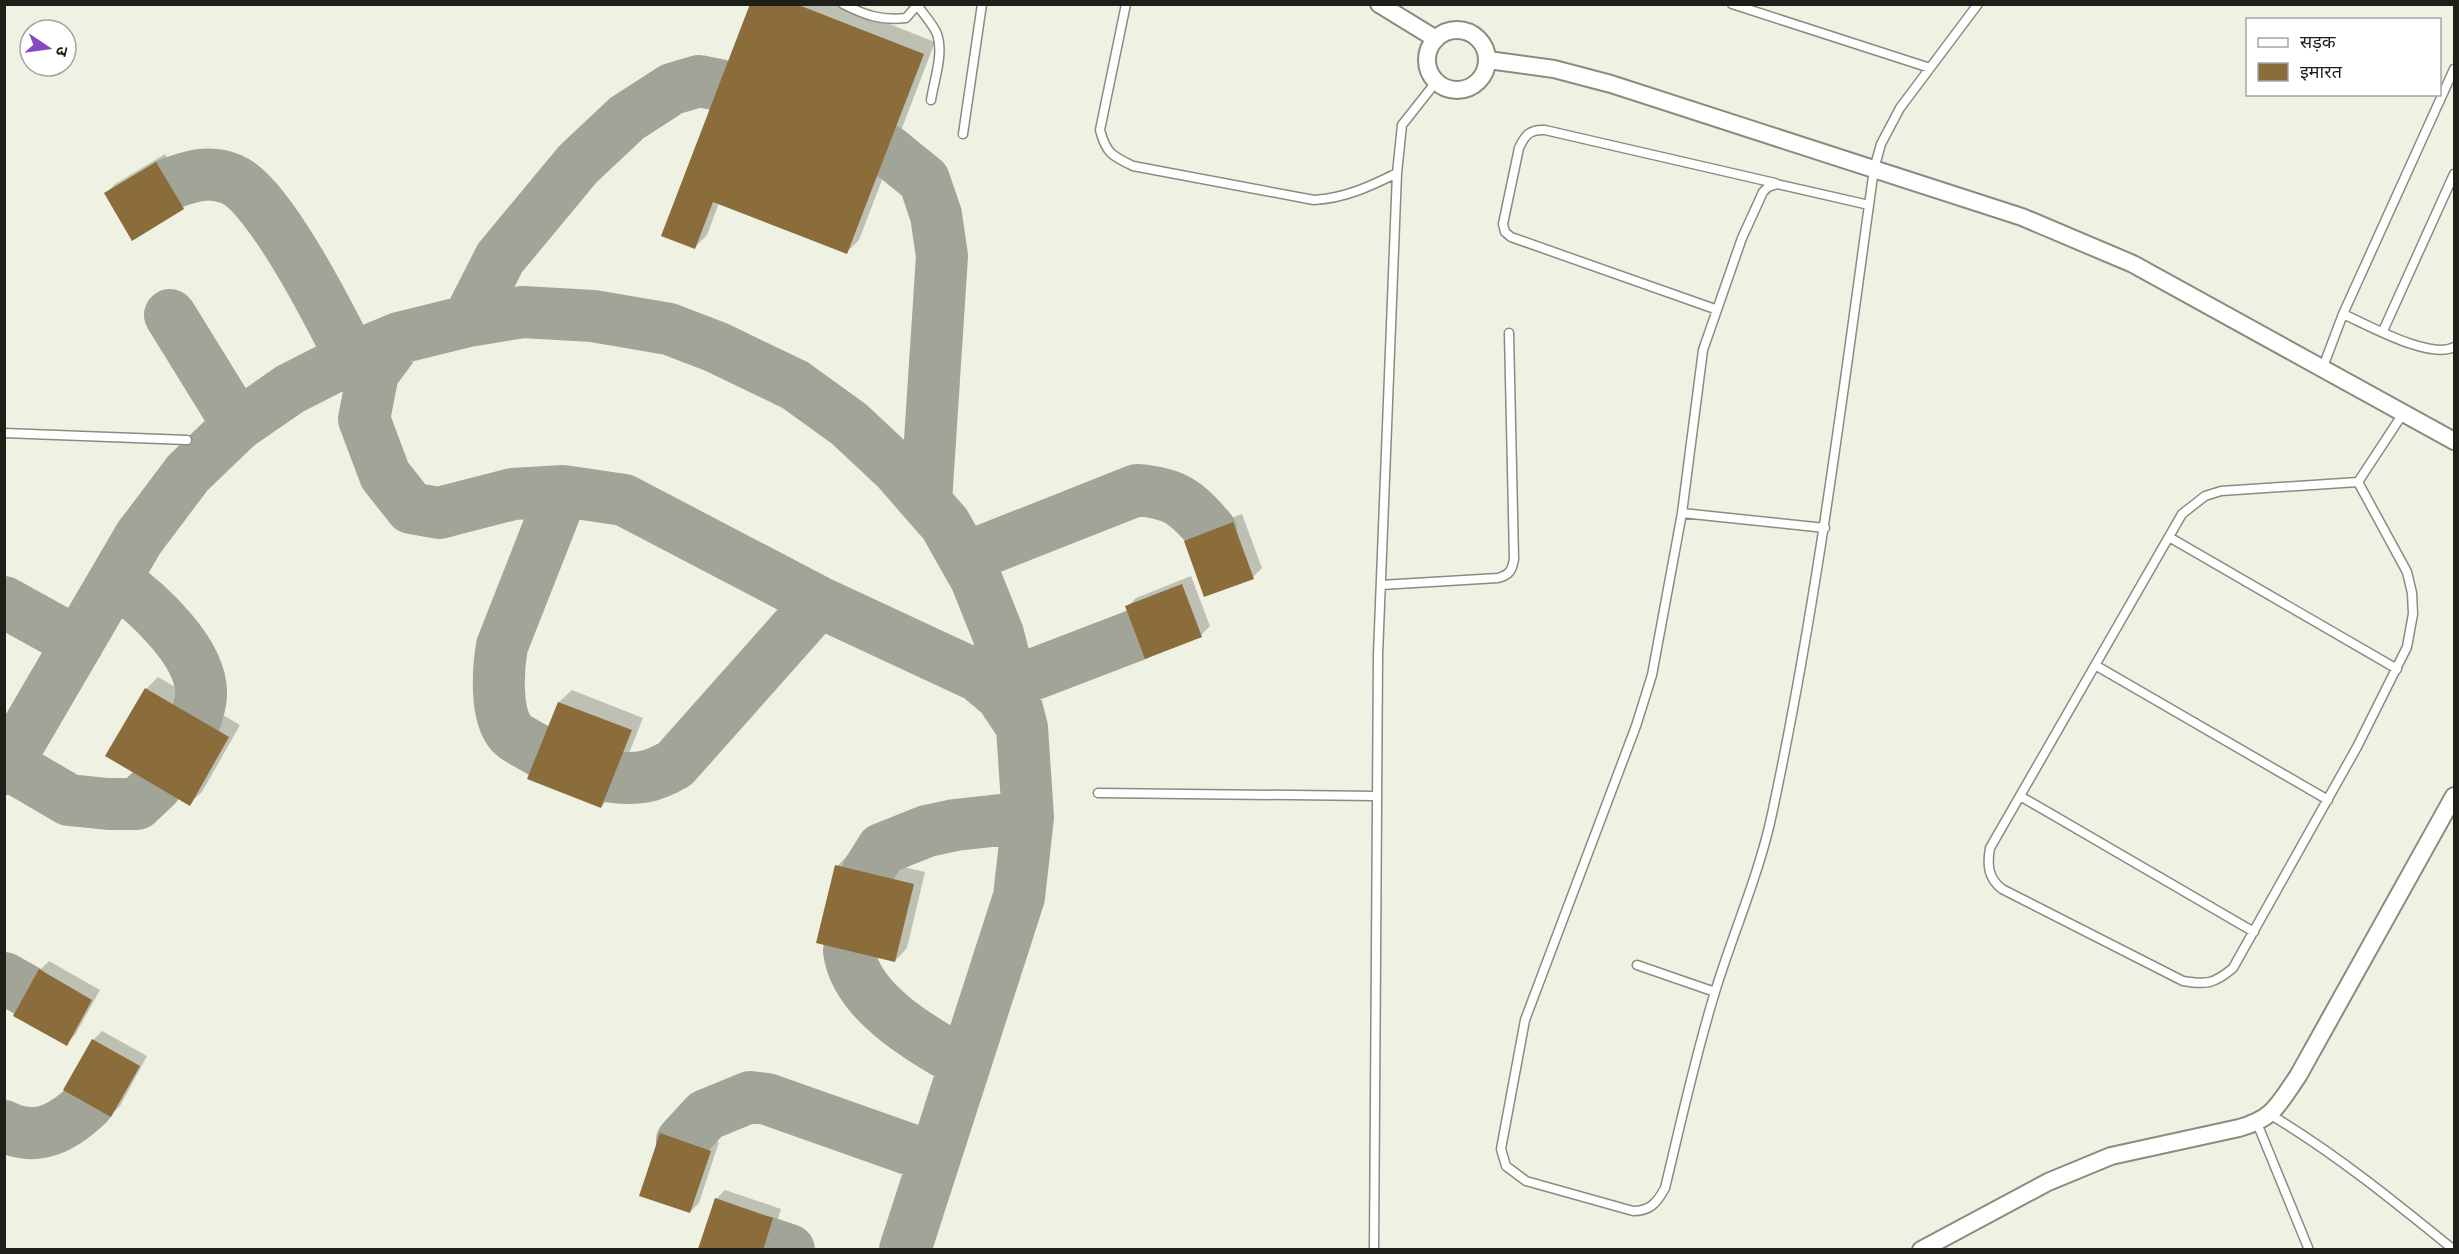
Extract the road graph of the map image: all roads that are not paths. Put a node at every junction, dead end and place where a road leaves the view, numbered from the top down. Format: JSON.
{"nodes":[{"id":1,"x":843,"y":4,"type":"edge"},
{"id":2,"x":982,"y":4,"type":"edge"},
{"id":3,"x":1126,"y":4,"type":"edge"},
{"id":4,"x":1379,"y":4,"type":"edge"},
{"id":5,"x":1732,"y":4,"type":"edge"},
{"id":6,"x":1978,"y":4,"type":"edge"},
{"id":7,"x":918,"y":5,"type":"edge"},
{"id":8,"x":1398,"y":10,"type":"edge"},
{"id":9,"x":1436,"y":39,"type":"junction"},
{"id":10,"x":1488,"y":60,"type":"junction"},
{"id":11,"x":1930,"y":68,"type":"junction"},
{"id":12,"x":2454,"y":69,"type":"edge"},
{"id":13,"x":1436,"y":82,"type":"junction"},
{"id":14,"x":931,"y":100,"type":"dead end"},
{"id":15,"x":963,"y":134,"type":"dead end"},
{"id":16,"x":1874,"y":169,"type":"junction"},
{"id":17,"x":1396,"y":173,"type":"junction"},
{"id":18,"x":2454,"y":174,"type":"edge"},
{"id":19,"x":1777,"y":184,"type":"junction"},
{"id":20,"x":1869,"y":205,"type":"junction"},
{"id":21,"x":1715,"y":309,"type":"junction"},
{"id":22,"x":2343,"y":314,"type":"junction"},
{"id":23,"x":2383,"y":331,"type":"junction"},
{"id":24,"x":1509,"y":333,"type":"dead end"},
{"id":25,"x":2454,"y":347,"type":"edge"},
{"id":26,"x":2323,"y":367,"type":"junction"},
{"id":27,"x":2404,"y":412,"type":"junction"},
{"id":28,"x":4,"y":434,"type":"edge"},
{"id":29,"x":187,"y":440,"type":"dead end"},
{"id":30,"x":2454,"y":441,"type":"edge"},
{"id":31,"x":2358,"y":482,"type":"junction"},
{"id":32,"x":1682,"y":513,"type":"junction"},
{"id":33,"x":1825,"y":528,"type":"junction"},
{"id":34,"x":2169,"y":537,"type":"junction"},
{"id":35,"x":1381,"y":585,"type":"junction"},
{"id":36,"x":2095,"y":665,"type":"junction"},
{"id":37,"x":2397,"y":669,"type":"junction"},
{"id":38,"x":1098,"y":793,"type":"dead end"},
{"id":39,"x":1376,"y":796,"type":"junction"},
{"id":40,"x":2020,"y":796,"type":"junction"},
{"id":41,"x":2454,"y":796,"type":"edge"},
{"id":42,"x":2328,"y":800,"type":"junction"},
{"id":43,"x":2254,"y":932,"type":"junction"},
{"id":44,"x":1637,"y":965,"type":"dead end"},
{"id":45,"x":1715,"y":992,"type":"junction"},
{"id":46,"x":2264,"y":1119,"type":"junction"},
{"id":47,"x":1374,"y":1250,"type":"edge"},
{"id":48,"x":1921,"y":1250,"type":"edge"},
{"id":49,"x":2309,"y":1250,"type":"edge"},
{"id":50,"x":2454,"y":1250,"type":"edge"}],
"edges":[{"from":1,"to":7,"type":"lane"},
{"from":2,"to":15,"type":"lane"},
{"from":3,"to":17,"type":"lane"},
{"from":4,"to":8,"type":"street"},
{"from":5,"to":11,"type":"lane"},
{"from":6,"to":11,"type":"lane"},
{"from":7,"to":14,"type":"lane"},
{"from":8,"to":9,"type":"street"},
{"from":9,"to":10,"type":"street"},
{"from":9,"to":13,"type":"street"},
{"from":10,"to":13,"type":"street"},
{"from":10,"to":16,"type":"street"},
{"from":11,"to":16,"type":"lane"},
{"from":12,"to":22,"type":"lane"},
{"from":13,"to":17,"type":"lane"},
{"from":16,"to":20,"type":"lane"},
{"from":16,"to":26,"type":"street"},
{"from":17,"to":35,"type":"lane"},
{"from":18,"to":23,"type":"lane"},
{"from":19,"to":20,"type":"lane"},
{"from":19,"to":21,"type":"lane"},
{"from":19,"to":21,"type":"lane"},
{"from":20,"to":33,"type":"lane"},
{"from":21,"to":32,"type":"lane"},
{"from":22,"to":23,"type":"lane"},
{"from":22,"to":26,"type":"lane"},
{"from":23,"to":25,"type":"lane"},
{"from":24,"to":35,"type":"lane"},
{"from":26,"to":27,"type":"street"},
{"from":27,"to":30,"type":"street"},
{"from":27,"to":31,"type":"lane"},
{"from":28,"to":29,"type":"lane"},
{"from":31,"to":34,"type":"lane"},
{"from":31,"to":37,"type":"lane"},
{"from":32,"to":33,"type":"lane"},
{"from":32,"to":45,"type":"lane"},
{"from":33,"to":45,"type":"lane"},
{"from":34,"to":36,"type":"lane"},
{"from":34,"to":37,"type":"lane"},
{"from":35,"to":39,"type":"lane"},
{"from":36,"to":40,"type":"lane"},
{"from":36,"to":42,"type":"lane"},
{"from":37,"to":42,"type":"lane"},
{"from":38,"to":39,"type":"lane"},
{"from":39,"to":47,"type":"lane"},
{"from":40,"to":43,"type":"lane"},
{"from":40,"to":43,"type":"lane"},
{"from":41,"to":46,"type":"street"},
{"from":42,"to":43,"type":"lane"},
{"from":44,"to":45,"type":"lane"},
{"from":46,"to":48,"type":"street"},
{"from":46,"to":49,"type":"lane"},
{"from":46,"to":50,"type":"lane"}]}
